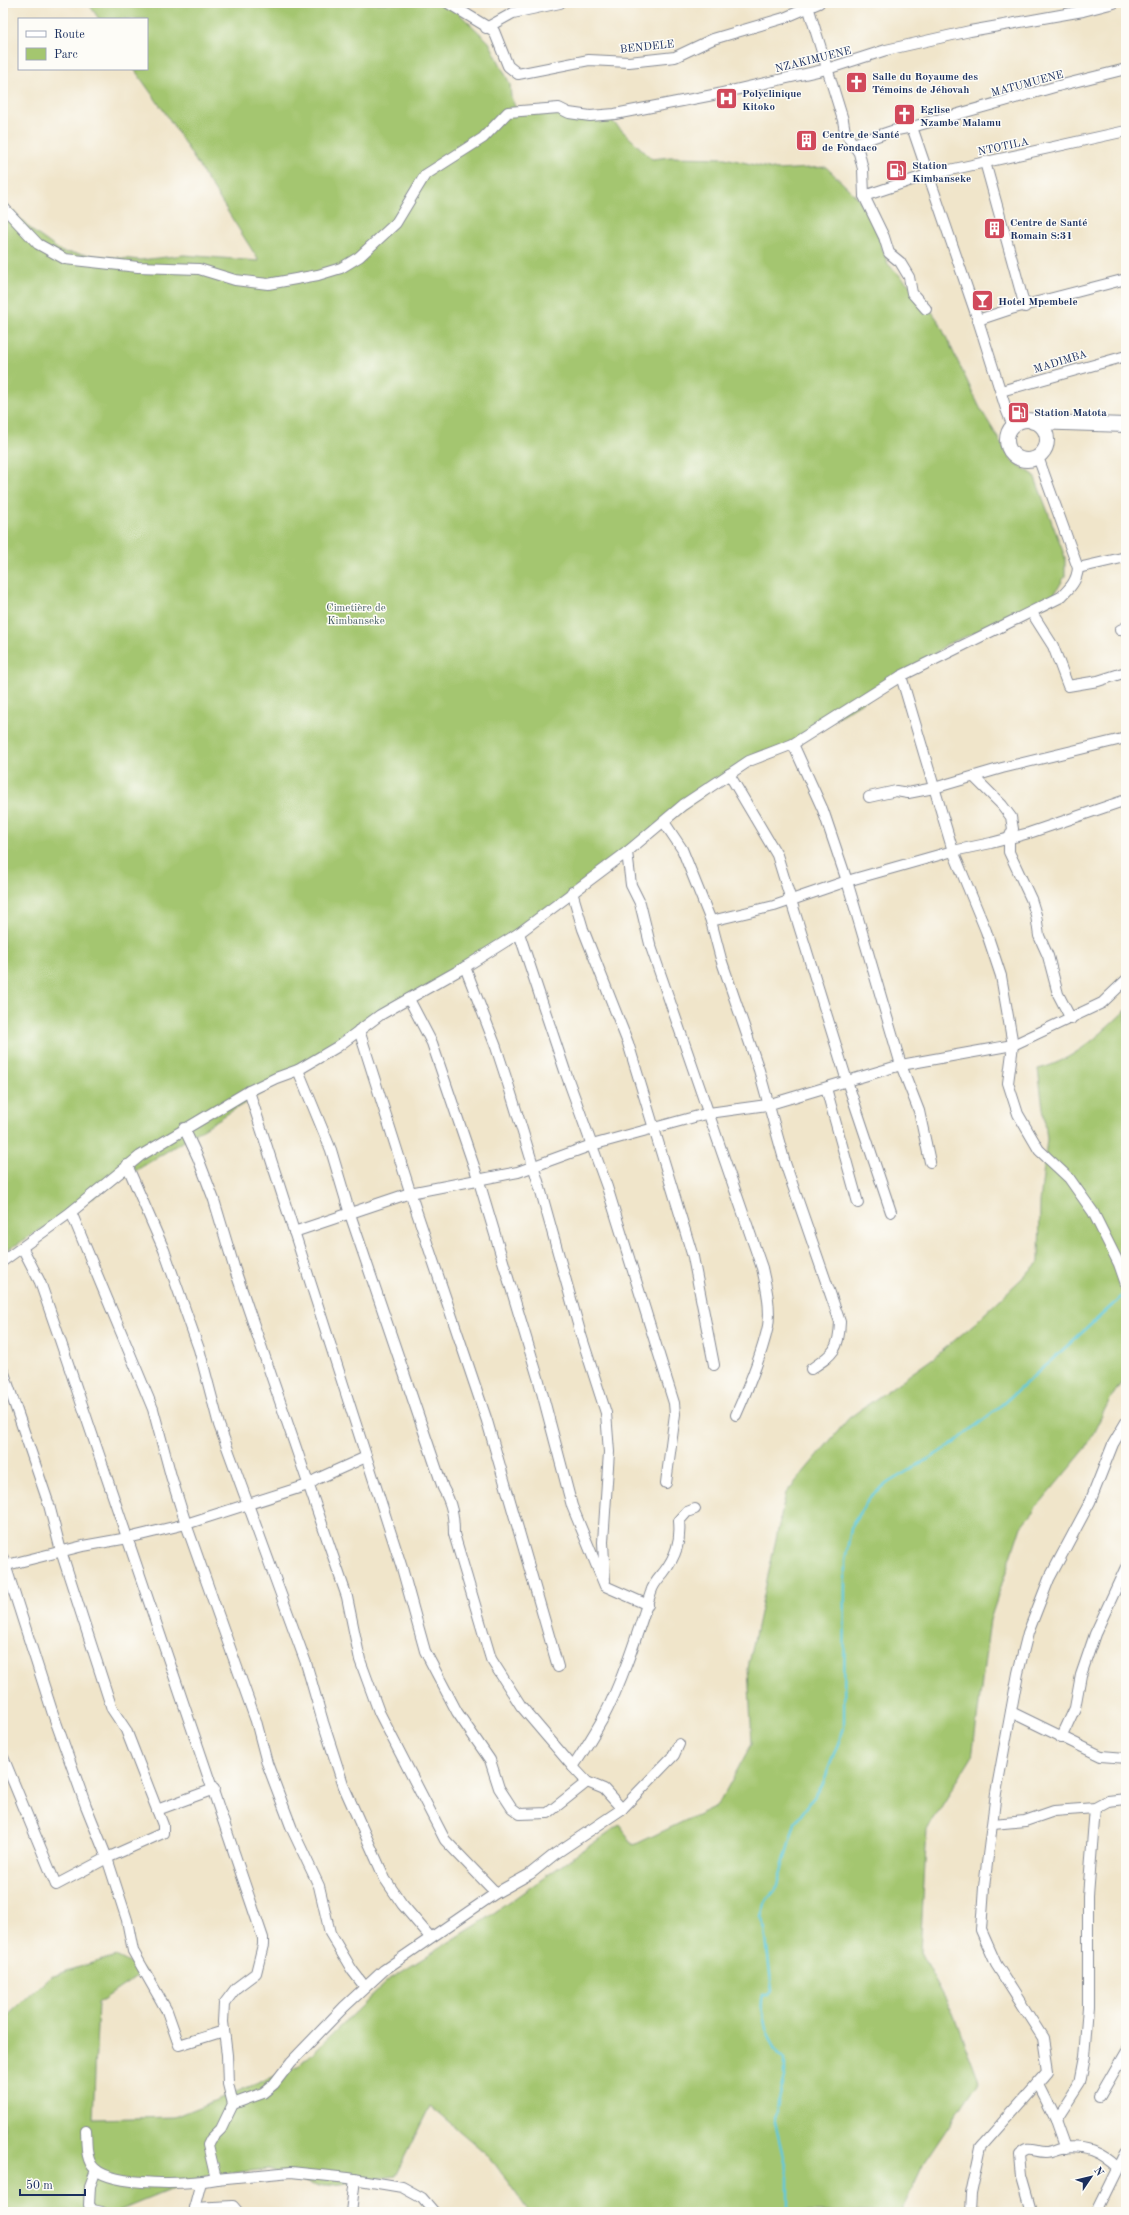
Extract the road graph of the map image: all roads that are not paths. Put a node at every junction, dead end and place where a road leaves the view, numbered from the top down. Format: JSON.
{"nodes":[{"id":1,"x":448,"y":3,"type":"edge"},
{"id":2,"x":560,"y":3,"type":"edge"},
{"id":3,"x":819,"y":3,"type":"edge"},
{"id":4,"x":1114,"y":3,"type":"edge"},
{"id":5,"x":808,"y":5,"type":"edge"},
{"id":6,"x":486,"y":28,"type":"junction"},
{"id":7,"x":827,"y":69,"type":"junction"},
{"id":8,"x":1126,"y":70,"type":"edge"},
{"id":9,"x":912,"y":127,"type":"junction"},
{"id":10,"x":1126,"y":131,"type":"edge"},
{"id":11,"x":853,"y":144,"type":"junction"},
{"id":12,"x":985,"y":162,"type":"junction"},
{"id":13,"x":927,"y":175,"type":"junction"},
{"id":14,"x":864,"y":196,"type":"junction"},
{"id":15,"x":3,"y":207,"type":"edge"},
{"id":16,"x":1126,"y":279,"type":"edge"},
{"id":17,"x":1025,"y":307,"type":"junction"},
{"id":18,"x":926,"y":309,"type":"dead end"},
{"id":19,"x":978,"y":320,"type":"junction"},
{"id":20,"x":1126,"y":356,"type":"edge"},
{"id":21,"x":1001,"y":391,"type":"junction"},
{"id":22,"x":1033,"y":422,"type":"junction"},
{"id":23,"x":1065,"y":422,"type":"junction"},
{"id":24,"x":1126,"y":425,"type":"edge"},
{"id":25,"x":1013,"y":426,"type":"junction"},
{"id":26,"x":1046,"y":440,"type":"junction"},
{"id":27,"x":1038,"y":457,"type":"junction"},
{"id":28,"x":1126,"y":557,"type":"edge"},
{"id":29,"x":1078,"y":568,"type":"junction"},
{"id":30,"x":1032,"y":613,"type":"junction"},
{"id":31,"x":1126,"y":672,"type":"edge"},
{"id":32,"x":901,"y":676,"type":"junction"},
{"id":33,"x":1126,"y":738,"type":"edge"},
{"id":34,"x":793,"y":744,"type":"junction"},
{"id":35,"x":729,"y":774,"type":"junction"},
{"id":36,"x":974,"y":776,"type":"junction"},
{"id":37,"x":934,"y":788,"type":"junction"},
{"id":38,"x":870,"y":797,"type":"dead end"},
{"id":39,"x":1126,"y":800,"type":"edge"},
{"id":40,"x":664,"y":822,"type":"junction"},
{"id":41,"x":1009,"y":838,"type":"junction"},
{"id":42,"x":953,"y":851,"type":"junction"},
{"id":43,"x":627,"y":852,"type":"junction"},
{"id":44,"x":847,"y":881,"type":"junction"},
{"id":45,"x":572,"y":892,"type":"junction"},
{"id":46,"x":792,"y":901,"type":"junction"},
{"id":47,"x":711,"y":921,"type":"junction"},
{"id":48,"x":519,"y":933,"type":"junction"},
{"id":49,"x":465,"y":967,"type":"junction"},
{"id":50,"x":1126,"y":980,"type":"edge"},
{"id":51,"x":410,"y":999,"type":"junction"},
{"id":52,"x":1071,"y":1019,"type":"junction"},
{"id":53,"x":358,"y":1030,"type":"junction"},
{"id":54,"x":1014,"y":1046,"type":"junction"},
{"id":55,"x":901,"y":1064,"type":"junction"},
{"id":56,"x":298,"y":1070,"type":"junction"},
{"id":57,"x":847,"y":1082,"type":"junction"},
{"id":58,"x":826,"y":1088,"type":"junction"},
{"id":59,"x":249,"y":1091,"type":"junction"},
{"id":60,"x":767,"y":1105,"type":"junction"},
{"id":61,"x":709,"y":1113,"type":"junction"},
{"id":62,"x":184,"y":1128,"type":"junction"},
{"id":63,"x":654,"y":1129,"type":"junction"},
{"id":64,"x":592,"y":1145,"type":"junction"},
{"id":65,"x":930,"y":1162,"type":"dead end"},
{"id":66,"x":127,"y":1164,"type":"junction"},
{"id":67,"x":532,"y":1168,"type":"junction"},
{"id":68,"x":478,"y":1178,"type":"junction"},
{"id":69,"x":410,"y":1193,"type":"junction"},
{"id":70,"x":858,"y":1203,"type":"dead end"},
{"id":71,"x":71,"y":1212,"type":"junction"},
{"id":72,"x":890,"y":1212,"type":"dead end"},
{"id":73,"x":350,"y":1214,"type":"junction"},
{"id":74,"x":294,"y":1232,"type":"junction"},
{"id":75,"x":22,"y":1249,"type":"junction"},
{"id":76,"x":3,"y":1261,"type":"edge"},
{"id":77,"x":1126,"y":1284,"type":"edge"},
{"id":78,"x":714,"y":1365,"type":"dead end"},
{"id":79,"x":811,"y":1369,"type":"dead end"},
{"id":80,"x":3,"y":1370,"type":"edge"},
{"id":81,"x":736,"y":1415,"type":"dead end"},
{"id":82,"x":1126,"y":1422,"type":"edge"},
{"id":83,"x":366,"y":1457,"type":"junction"},
{"id":84,"x":666,"y":1483,"type":"dead end"},
{"id":85,"x":308,"y":1485,"type":"junction"},
{"id":86,"x":250,"y":1505,"type":"junction"},
{"id":87,"x":695,"y":1509,"type":"dead end"},
{"id":88,"x":186,"y":1524,"type":"junction"},
{"id":89,"x":128,"y":1538,"type":"junction"},
{"id":90,"x":61,"y":1551,"type":"junction"},
{"id":91,"x":4,"y":1563,"type":"edge"},
{"id":92,"x":1126,"y":1567,"type":"edge"},
{"id":93,"x":605,"y":1586,"type":"junction"},
{"id":94,"x":648,"y":1605,"type":"junction"},
{"id":95,"x":558,"y":1666,"type":"dead end"},
{"id":96,"x":1010,"y":1712,"type":"junction"},
{"id":97,"x":1061,"y":1738,"type":"junction"},
{"id":98,"x":679,"y":1744,"type":"dead end"},
{"id":99,"x":3,"y":1757,"type":"edge"},
{"id":100,"x":1126,"y":1758,"type":"edge"},
{"id":101,"x":573,"y":1767,"type":"junction"},
{"id":102,"x":587,"y":1782,"type":"junction"},
{"id":103,"x":214,"y":1790,"type":"junction"},
{"id":104,"x":1126,"y":1799,"type":"edge"},
{"id":105,"x":1095,"y":1808,"type":"junction"},
{"id":106,"x":622,"y":1809,"type":"junction"},
{"id":107,"x":158,"y":1810,"type":"junction"},
{"id":108,"x":993,"y":1824,"type":"junction"},
{"id":109,"x":107,"y":1858,"type":"junction"},
{"id":110,"x":496,"y":1893,"type":"junction"},
{"id":111,"x":430,"y":1937,"type":"junction"},
{"id":112,"x":365,"y":1987,"type":"junction"},
{"id":113,"x":224,"y":2032,"type":"junction"},
{"id":114,"x":1126,"y":2051,"type":"edge"},
{"id":115,"x":1037,"y":2084,"type":"junction"},
{"id":116,"x":1100,"y":2096,"type":"dead end"},
{"id":117,"x":233,"y":2104,"type":"junction"},
{"id":118,"x":1055,"y":2120,"type":"junction"},
{"id":119,"x":86,"y":2131,"type":"dead end"},
{"id":120,"x":1065,"y":2148,"type":"junction"},
{"id":121,"x":1126,"y":2153,"type":"edge"},
{"id":122,"x":1118,"y":2168,"type":"junction"},
{"id":123,"x":96,"y":2170,"type":"junction"},
{"id":124,"x":216,"y":2179,"type":"junction"},
{"id":125,"x":355,"y":2179,"type":"junction"},
{"id":126,"x":201,"y":2182,"type":"junction"},
{"id":127,"x":194,"y":2210,"type":"edge"},
{"id":128,"x":102,"y":2212,"type":"edge"},
{"id":129,"x":238,"y":2212,"type":"edge"},
{"id":130,"x":351,"y":2212,"type":"edge"},
{"id":131,"x":434,"y":2212,"type":"edge"},
{"id":132,"x":970,"y":2212,"type":"edge"},
{"id":133,"x":1032,"y":2212,"type":"edge"},
{"id":134,"x":1097,"y":2212,"type":"edge"}],
"edges":[{"from":1,"to":6,"type":"street"},
{"from":2,"to":6,"type":"street"},
{"from":3,"to":5,"type":"street","name":"BENDELE"},
{"from":4,"to":7,"type":"street","name":"NZAKIMUENE"},
{"from":5,"to":6,"type":"street","name":"BENDELE"},
{"from":5,"to":7,"type":"street"},
{"from":7,"to":11,"type":"street"},
{"from":7,"to":15,"type":"street","name":"NZAKIMUENE"},
{"from":8,"to":9,"type":"street","name":"MATUMUENE"},
{"from":9,"to":11,"type":"street","name":"MATUMUENE"},
{"from":9,"to":13,"type":"street"},
{"from":10,"to":12,"type":"street","name":"NTOTILA"},
{"from":11,"to":14,"type":"street"},
{"from":12,"to":13,"type":"street","name":"NTOTILA"},
{"from":12,"to":17,"type":"street"},
{"from":13,"to":14,"type":"street","name":"NTOTILA"},
{"from":13,"to":19,"type":"street"},
{"from":14,"to":18,"type":"street"},
{"from":16,"to":17,"type":"street"},
{"from":17,"to":19,"type":"street"},
{"from":19,"to":21,"type":"street"},
{"from":20,"to":21,"type":"street","name":"MADIMBA"},
{"from":21,"to":25,"type":"street"},
{"from":22,"to":23,"type":"street"},
{"from":22,"to":25,"type":"street"},
{"from":22,"to":26,"type":"street"},
{"from":23,"to":24,"type":"street"},
{"from":23,"to":26,"type":"street"},
{"from":25,"to":27,"type":"street"},
{"from":26,"to":27,"type":"street"},
{"from":27,"to":29,"type":"street"},
{"from":28,"to":29,"type":"street"},
{"from":29,"to":30,"type":"street"},
{"from":30,"to":31,"type":"street"},
{"from":30,"to":32,"type":"street"},
{"from":32,"to":34,"type":"street"},
{"from":32,"to":37,"type":"street"},
{"from":33,"to":36,"type":"street"},
{"from":34,"to":35,"type":"street"},
{"from":34,"to":44,"type":"street"},
{"from":35,"to":40,"type":"street"},
{"from":35,"to":46,"type":"street"},
{"from":36,"to":37,"type":"street"},
{"from":36,"to":41,"type":"street"},
{"from":37,"to":38,"type":"street"},
{"from":37,"to":42,"type":"street"},
{"from":39,"to":41,"type":"street"},
{"from":40,"to":43,"type":"street"},
{"from":40,"to":47,"type":"street"},
{"from":41,"to":42,"type":"street"},
{"from":41,"to":52,"type":"street"},
{"from":42,"to":44,"type":"street"},
{"from":42,"to":54,"type":"street"},
{"from":43,"to":45,"type":"street"},
{"from":43,"to":61,"type":"street"},
{"from":44,"to":46,"type":"street"},
{"from":44,"to":55,"type":"street"},
{"from":45,"to":48,"type":"street"},
{"from":45,"to":63,"type":"street"},
{"from":46,"to":47,"type":"street"},
{"from":46,"to":57,"type":"street"},
{"from":47,"to":60,"type":"street"},
{"from":48,"to":49,"type":"street"},
{"from":48,"to":64,"type":"street"},
{"from":49,"to":51,"type":"street"},
{"from":49,"to":67,"type":"street"},
{"from":50,"to":52,"type":"street"},
{"from":51,"to":53,"type":"street"},
{"from":51,"to":68,"type":"street"},
{"from":52,"to":54,"type":"street"},
{"from":53,"to":56,"type":"street"},
{"from":53,"to":69,"type":"street"},
{"from":54,"to":55,"type":"street"},
{"from":54,"to":77,"type":"street"},
{"from":55,"to":57,"type":"street"},
{"from":55,"to":65,"type":"street"},
{"from":56,"to":59,"type":"street"},
{"from":56,"to":73,"type":"street"},
{"from":57,"to":58,"type":"street"},
{"from":57,"to":72,"type":"street"},
{"from":58,"to":60,"type":"street"},
{"from":58,"to":70,"type":"street"},
{"from":59,"to":62,"type":"street"},
{"from":59,"to":74,"type":"street"},
{"from":60,"to":61,"type":"street"},
{"from":60,"to":79,"type":"street"},
{"from":61,"to":63,"type":"street"},
{"from":61,"to":81,"type":"street"},
{"from":62,"to":66,"type":"street"},
{"from":62,"to":85,"type":"street"},
{"from":63,"to":64,"type":"street"},
{"from":63,"to":78,"type":"street"},
{"from":64,"to":67,"type":"street"},
{"from":64,"to":84,"type":"street"},
{"from":66,"to":71,"type":"street"},
{"from":66,"to":86,"type":"street"},
{"from":67,"to":68,"type":"street"},
{"from":67,"to":93,"type":"street"},
{"from":68,"to":69,"type":"street"},
{"from":68,"to":93,"type":"street"},
{"from":69,"to":73,"type":"street"},
{"from":69,"to":95,"type":"street"},
{"from":71,"to":75,"type":"street"},
{"from":71,"to":88,"type":"street"},
{"from":73,"to":74,"type":"street"},
{"from":73,"to":101,"type":"street"},
{"from":74,"to":83,"type":"street"},
{"from":75,"to":76,"type":"street"},
{"from":75,"to":89,"type":"street"},
{"from":80,"to":90,"type":"street"},
{"from":82,"to":96,"type":"street"},
{"from":83,"to":85,"type":"street"},
{"from":83,"to":102,"type":"street"},
{"from":85,"to":86,"type":"street"},
{"from":85,"to":110,"type":"street"},
{"from":86,"to":88,"type":"street"},
{"from":86,"to":111,"type":"street"},
{"from":87,"to":94,"type":"street"},
{"from":88,"to":89,"type":"street"},
{"from":88,"to":112,"type":"street"},
{"from":89,"to":90,"type":"street"},
{"from":89,"to":103,"type":"street"},
{"from":90,"to":91,"type":"street"},
{"from":90,"to":107,"type":"street"},
{"from":91,"to":109,"type":"street"},
{"from":92,"to":97,"type":"street"},
{"from":93,"to":94,"type":"street"},
{"from":94,"to":101,"type":"street"},
{"from":96,"to":97,"type":"street"},
{"from":96,"to":108,"type":"street"},
{"from":97,"to":100,"type":"street"},
{"from":98,"to":106,"type":"street"},
{"from":99,"to":109,"type":"street"},
{"from":101,"to":102,"type":"street"},
{"from":102,"to":106,"type":"street"},
{"from":103,"to":107,"type":"street"},
{"from":103,"to":113,"type":"street"},
{"from":104,"to":105,"type":"street"},
{"from":105,"to":108,"type":"street"},
{"from":105,"to":118,"type":"street"},
{"from":106,"to":110,"type":"street"},
{"from":107,"to":109,"type":"street"},
{"from":108,"to":115,"type":"street"},
{"from":109,"to":113,"type":"street"},
{"from":110,"to":111,"type":"street"},
{"from":111,"to":112,"type":"street"},
{"from":112,"to":117,"type":"street"},
{"from":113,"to":117,"type":"street"},
{"from":114,"to":116,"type":"street"},
{"from":115,"to":118,"type":"street"},
{"from":115,"to":132,"type":"street"},
{"from":117,"to":124,"type":"street"},
{"from":118,"to":120,"type":"street"},
{"from":119,"to":123,"type":"street"},
{"from":120,"to":122,"type":"street"},
{"from":120,"to":133,"type":"street"},
{"from":121,"to":122,"type":"street"},
{"from":122,"to":134,"type":"street"},
{"from":123,"to":126,"type":"street"},
{"from":123,"to":128,"type":"street"},
{"from":124,"to":125,"type":"street"},
{"from":124,"to":126,"type":"street"},
{"from":125,"to":130,"type":"street"},
{"from":125,"to":131,"type":"street"},
{"from":126,"to":127,"type":"street"},
{"from":127,"to":129,"type":"street"}]}
